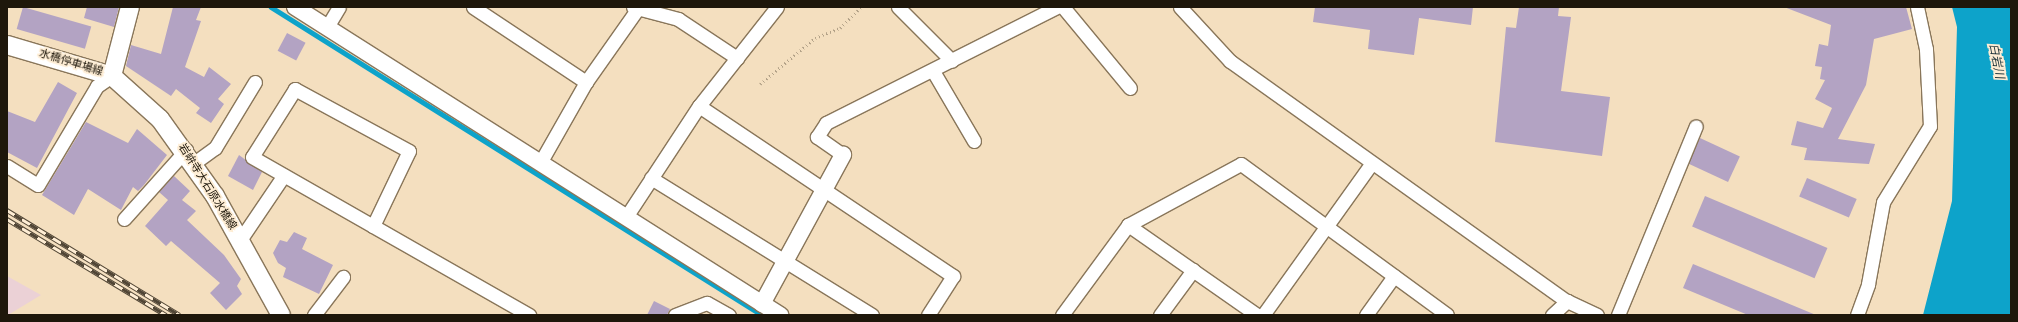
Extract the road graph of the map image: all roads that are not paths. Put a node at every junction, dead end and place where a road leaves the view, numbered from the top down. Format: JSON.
{"nodes":[{"id":1,"x":130,"y":7,"type":"edge"},
{"id":2,"x":295,"y":7,"type":"edge"},
{"id":3,"x":339,"y":7,"type":"edge"},
{"id":4,"x":473,"y":7,"type":"edge"},
{"id":5,"x":777,"y":7,"type":"edge"},
{"id":6,"x":898,"y":7,"type":"edge"},
{"id":7,"x":1057,"y":7,"type":"edge"},
{"id":8,"x":1062,"y":7,"type":"edge"},
{"id":9,"x":1180,"y":7,"type":"edge"},
{"id":10,"x":1916,"y":7,"type":"edge"},
{"id":11,"x":636,"y":8,"type":"edge"},
{"id":12,"x":1040,"y":11,"type":"edge"},
{"id":13,"x":327,"y":27,"type":"junction"},
{"id":14,"x":7,"y":45,"type":"edge"},
{"id":15,"x":737,"y":58,"type":"junction"},
{"id":16,"x":952,"y":61,"type":"junction"},
{"id":17,"x":932,"y":71,"type":"junction"},
{"id":18,"x":112,"y":76,"type":"junction"},
{"id":19,"x":255,"y":82,"type":"dead end"},
{"id":20,"x":586,"y":82,"type":"junction"},
{"id":21,"x":1130,"y":88,"type":"dead end"},
{"id":22,"x":699,"y":106,"type":"junction"},
{"id":23,"x":1696,"y":126,"type":"dead end"},
{"id":24,"x":974,"y":142,"type":"dead end"},
{"id":25,"x":190,"y":156,"type":"junction"},
{"id":26,"x":843,"y":156,"type":"joint"},
{"id":27,"x":540,"y":163,"type":"junction"},
{"id":28,"x":1371,"y":164,"type":"junction"},
{"id":29,"x":7,"y":166,"type":"edge"},
{"id":30,"x":284,"y":175,"type":"junction"},
{"id":31,"x":651,"y":178,"type":"junction"},
{"id":32,"x":824,"y":190,"type":"junction"},
{"id":33,"x":626,"y":217,"type":"junction"},
{"id":34,"x":124,"y":219,"type":"dead end"},
{"id":35,"x":1128,"y":225,"type":"junction"},
{"id":36,"x":373,"y":226,"type":"junction"},
{"id":37,"x":1326,"y":226,"type":"junction"},
{"id":38,"x":240,"y":240,"type":"junction"},
{"id":39,"x":786,"y":261,"type":"junction"},
{"id":40,"x":1193,"y":270,"type":"junction"},
{"id":41,"x":1394,"y":276,"type":"junction"},
{"id":42,"x":343,"y":277,"type":"dead end"},
{"id":43,"x":1567,"y":301,"type":"junction"},
{"id":44,"x":762,"y":304,"type":"junction"},
{"id":45,"x":281,"y":315,"type":"edge"},
{"id":46,"x":314,"y":315,"type":"edge"},
{"id":47,"x":529,"y":315,"type":"edge"},
{"id":48,"x":675,"y":315,"type":"edge"},
{"id":49,"x":729,"y":315,"type":"edge"},
{"id":50,"x":780,"y":315,"type":"edge"},
{"id":51,"x":872,"y":315,"type":"edge"},
{"id":52,"x":928,"y":315,"type":"edge"},
{"id":53,"x":1062,"y":315,"type":"edge"},
{"id":54,"x":1160,"y":315,"type":"edge"},
{"id":55,"x":1257,"y":315,"type":"edge"},
{"id":56,"x":1263,"y":315,"type":"edge"},
{"id":57,"x":1366,"y":315,"type":"edge"},
{"id":58,"x":1447,"y":315,"type":"edge"},
{"id":59,"x":1552,"y":315,"type":"edge"},
{"id":60,"x":1597,"y":315,"type":"edge"},
{"id":61,"x":1618,"y":315,"type":"edge"},
{"id":62,"x":1857,"y":315,"type":"edge"}],
"edges":[{"from":1,"to":18,"type":"main road","name":"水橋停車場線"},
{"from":2,"to":13,"type":"street"},
{"from":3,"to":13,"type":"street"},
{"from":4,"to":20,"type":"street"},
{"from":5,"to":15,"type":"street"},
{"from":6,"to":16,"type":"street"},
{"from":7,"to":12,"type":"street"},
{"from":8,"to":21,"type":"street"},
{"from":9,"to":28,"type":"street"},
{"from":10,"to":62,"type":"street"},
{"from":11,"to":15,"type":"street"},
{"from":11,"to":20,"type":"street"},
{"from":12,"to":16,"type":"street"},
{"from":13,"to":27,"type":"street"},
{"from":14,"to":18,"type":"main road","name":"水橋停車場線"},
{"from":15,"to":22,"type":"street"},
{"from":16,"to":17,"type":"street"},
{"from":17,"to":24,"type":"street"},
{"from":17,"to":26,"type":"street"},
{"from":18,"to":25,"type":"main road","name":"岩峅寺大石原水橋線"},
{"from":18,"to":29,"type":"street"},
{"from":19,"to":25,"type":"street"},
{"from":20,"to":27,"type":"street"},
{"from":22,"to":31,"type":"street"},
{"from":22,"to":32,"type":"street"},
{"from":23,"to":61,"type":"street"},
{"from":25,"to":34,"type":"street"},
{"from":25,"to":38,"type":"main road","name":"岩峅寺大石原水橋線"},
{"from":26,"to":32,"type":"street"},
{"from":27,"to":33,"type":"street"},
{"from":28,"to":37,"type":"street"},
{"from":28,"to":43,"type":"street"},
{"from":30,"to":36,"type":"street"},
{"from":30,"to":36,"type":"street"},
{"from":30,"to":38,"type":"street"},
{"from":31,"to":33,"type":"street"},
{"from":31,"to":39,"type":"street"},
{"from":32,"to":39,"type":"street"},
{"from":32,"to":52,"type":"street"},
{"from":33,"to":44,"type":"street"},
{"from":35,"to":37,"type":"street"},
{"from":35,"to":40,"type":"street"},
{"from":35,"to":53,"type":"street"},
{"from":36,"to":47,"type":"street"},
{"from":37,"to":41,"type":"street"},
{"from":37,"to":56,"type":"street"},
{"from":38,"to":45,"type":"main road","name":"岩峅寺大石原水橋線"},
{"from":39,"to":44,"type":"street"},
{"from":39,"to":51,"type":"street"},
{"from":40,"to":54,"type":"street"},
{"from":40,"to":55,"type":"street"},
{"from":41,"to":57,"type":"street"},
{"from":41,"to":58,"type":"street"},
{"from":42,"to":46,"type":"street"},
{"from":43,"to":59,"type":"street"},
{"from":43,"to":60,"type":"street"},
{"from":44,"to":50,"type":"street"},
{"from":48,"to":49,"type":"street"}]}
